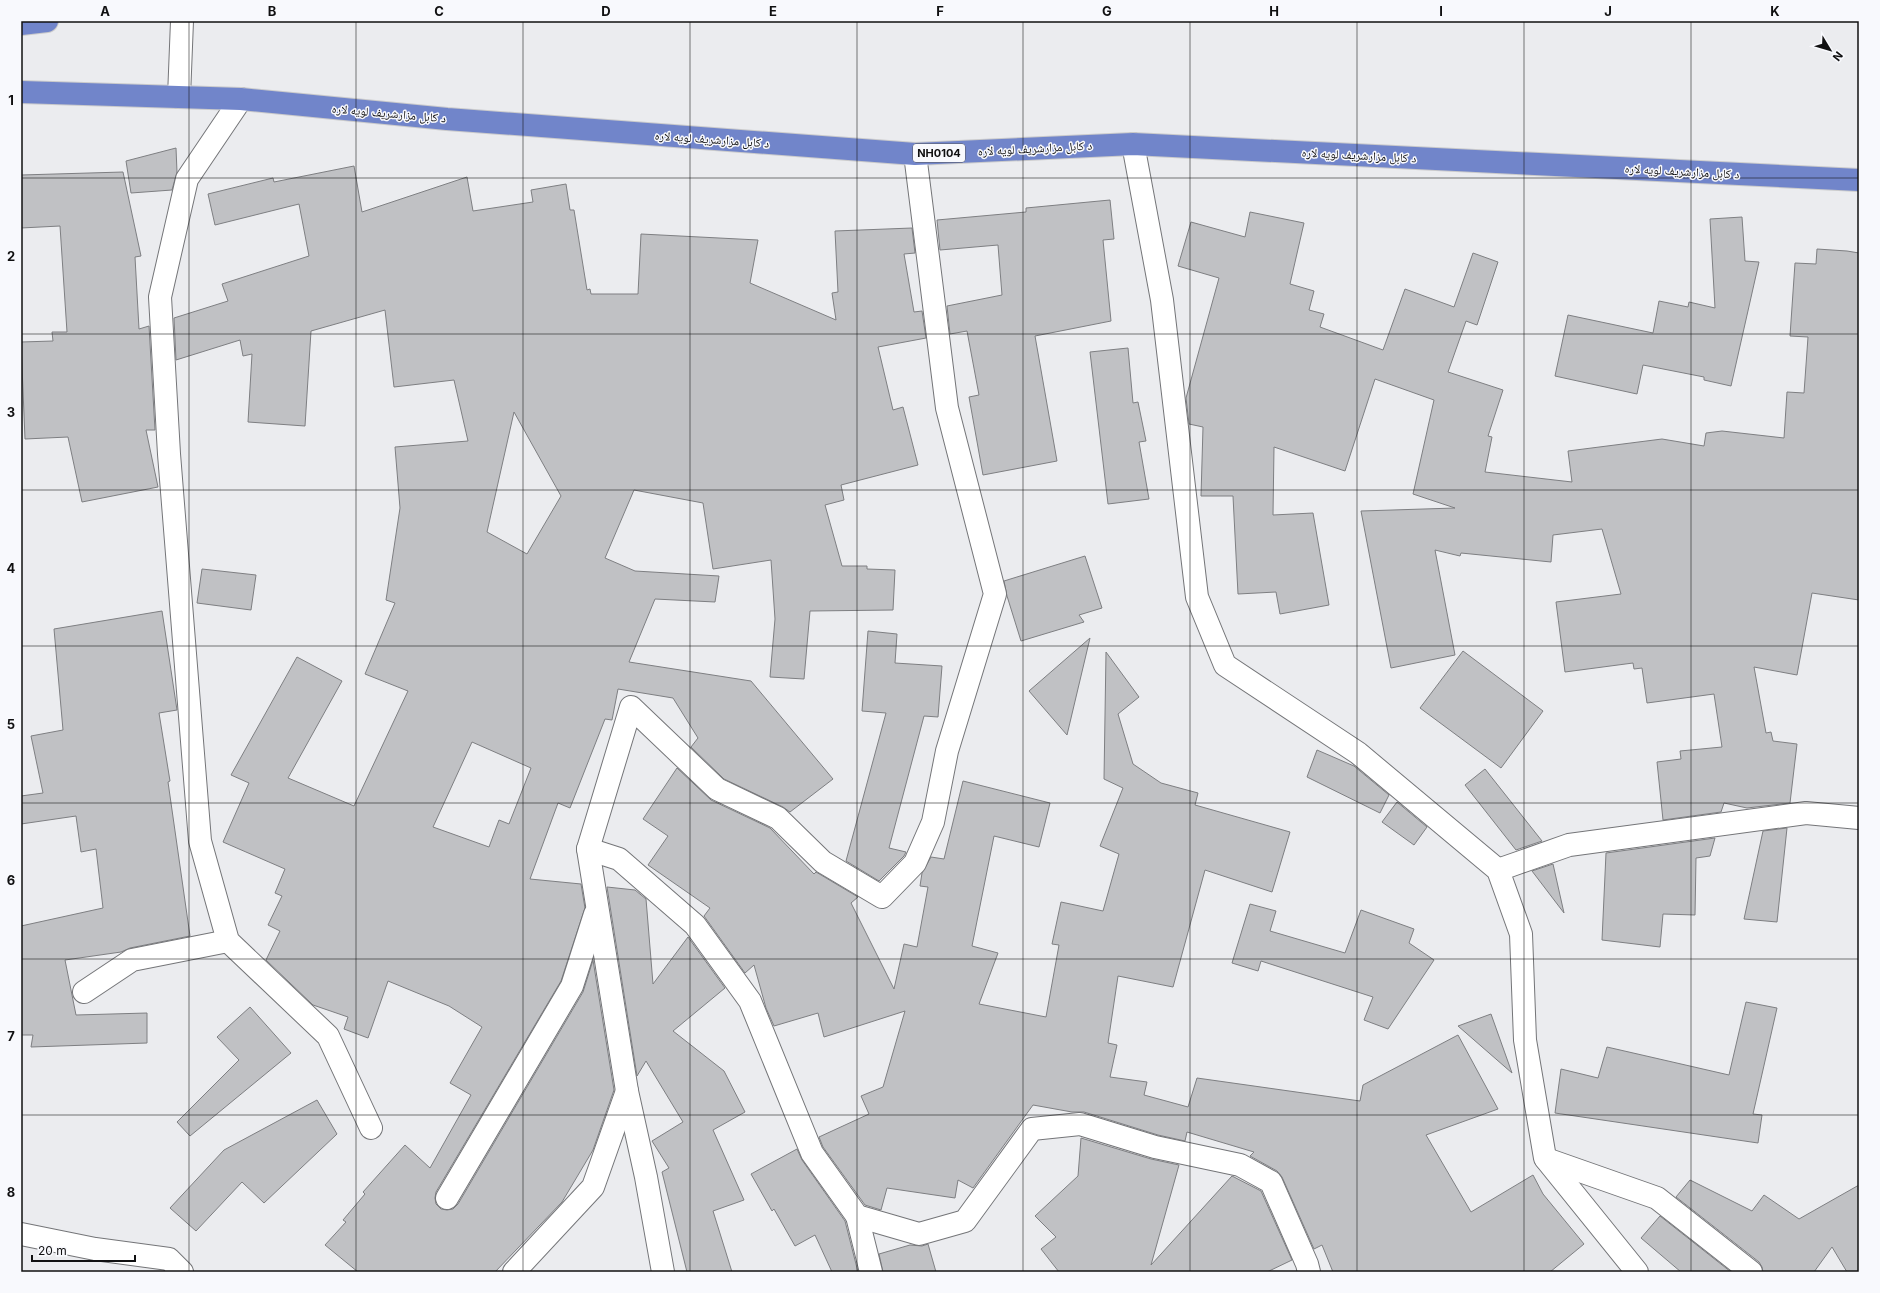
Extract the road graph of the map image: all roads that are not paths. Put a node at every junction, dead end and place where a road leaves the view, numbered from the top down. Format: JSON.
{"nodes":[{"id":1,"x":182,"y":21,"type":"edge"},
{"id":2,"x":21,"y":92,"type":"edge"},
{"id":3,"x":178,"y":97,"type":"junction"},
{"id":4,"x":241,"y":99,"type":"junction"},
{"id":5,"x":1133,"y":144,"type":"junction"},
{"id":6,"x":915,"y":154,"type":"junction"},
{"id":7,"x":1859,"y":180,"type":"edge"},
{"id":8,"x":1859,"y":818,"type":"edge"},
{"id":9,"x":588,"y":849,"type":"junction"},
{"id":10,"x":1498,"y":870,"type":"junction"},
{"id":11,"x":596,"y":911,"type":"junction"},
{"id":12,"x":228,"y":941,"type":"junction"},
{"id":13,"x":84,"y":992,"type":"dead end"},
{"id":14,"x":627,"y":1091,"type":"junction"},
{"id":15,"x":371,"y":1128,"type":"dead end"},
{"id":16,"x":1545,"y":1158,"type":"junction"},
{"id":17,"x":448,"y":1198,"type":"dead end"},
{"id":18,"x":856,"y":1216,"type":"junction"},
{"id":19,"x":21,"y":1234,"type":"edge"},
{"id":20,"x":182,"y":1272,"type":"edge"},
{"id":21,"x":514,"y":1272,"type":"edge"},
{"id":22,"x":663,"y":1272,"type":"edge"},
{"id":23,"x":871,"y":1272,"type":"edge"},
{"id":24,"x":1309,"y":1272,"type":"edge"},
{"id":25,"x":1637,"y":1272,"type":"edge"},
{"id":26,"x":1752,"y":1272,"type":"edge"}],
"edges":[{"from":1,"to":3,"type":"street"},
{"from":2,"to":3,"type":"highway","name":"د کابل مزارشریف لویه لاره","number":"NH0104"},
{"from":3,"to":4,"type":"highway","name":"د کابل مزارشریف لویه لاره","number":"NH0104"},
{"from":4,"to":6,"type":"highway","name":"د کابل مزارشریف لویه لاره","number":"NH0104"},
{"from":4,"to":12,"type":"street"},
{"from":5,"to":6,"type":"highway","name":"د کابل مزارشریف لویه لاره","number":"NH0104"},
{"from":5,"to":7,"type":"highway","name":"د کابل مزارشریف لویه لاره","number":"NH0104"},
{"from":5,"to":10,"type":"street"},
{"from":6,"to":9,"type":"street"},
{"from":8,"to":10,"type":"street"},
{"from":9,"to":11,"type":"street"},
{"from":9,"to":18,"type":"street"},
{"from":10,"to":16,"type":"street"},
{"from":11,"to":14,"type":"street"},
{"from":11,"to":17,"type":"street"},
{"from":12,"to":13,"type":"street"},
{"from":12,"to":15,"type":"street"},
{"from":14,"to":21,"type":"street"},
{"from":14,"to":22,"type":"street"},
{"from":16,"to":25,"type":"street"},
{"from":16,"to":26,"type":"street"},
{"from":18,"to":23,"type":"street"},
{"from":18,"to":24,"type":"street"},
{"from":19,"to":20,"type":"street"}]}
